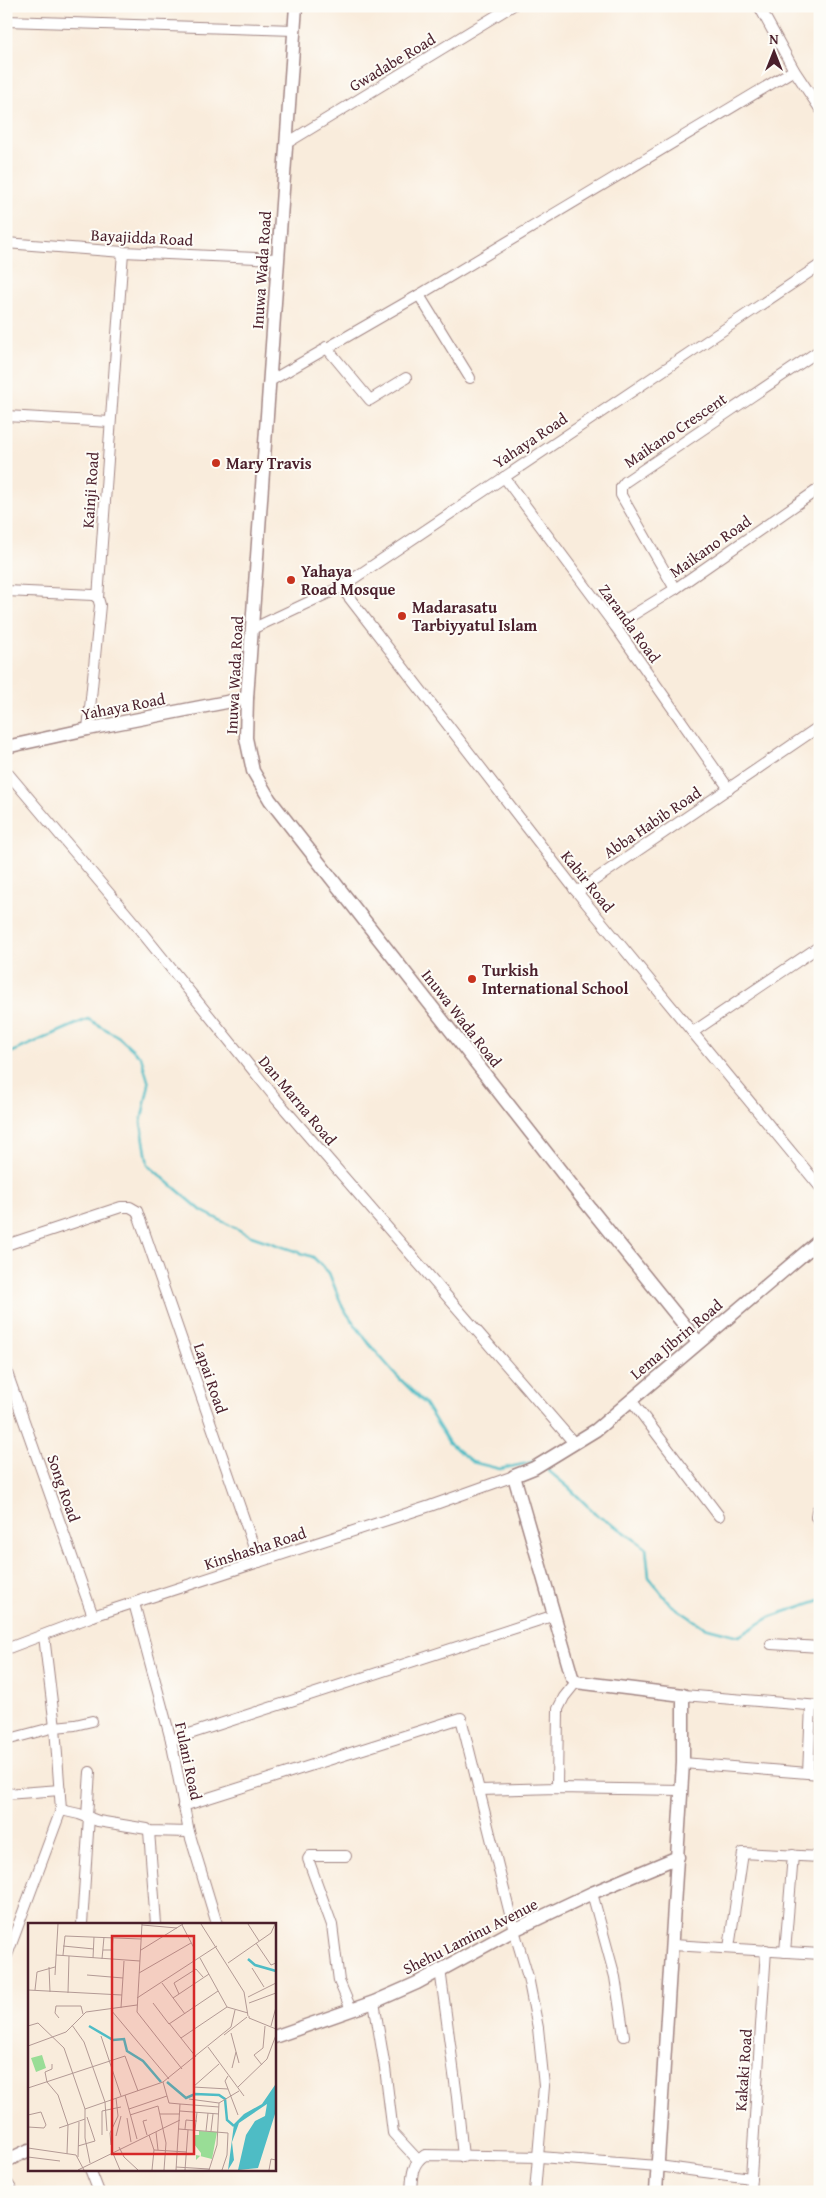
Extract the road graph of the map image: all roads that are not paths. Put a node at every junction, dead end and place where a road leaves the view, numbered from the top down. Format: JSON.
{"nodes":[{"id":1,"x":296,"y":6,"type":"edge"},
{"id":2,"x":512,"y":6,"type":"edge"},
{"id":3,"x":759,"y":6,"type":"edge"},
{"id":4,"x":6,"y":21,"type":"edge"},
{"id":5,"x":294,"y":30,"type":"junction"},
{"id":6,"x":794,"y":70,"type":"junction"},
{"id":7,"x":820,"y":109,"type":"edge"},
{"id":8,"x":287,"y":143,"type":"junction"},
{"id":9,"x":6,"y":243,"type":"edge"},
{"id":10,"x":123,"y":252,"type":"junction"},
{"id":11,"x":277,"y":259,"type":"junction"},
{"id":12,"x":820,"y":265,"type":"edge"},
{"id":13,"x":419,"y":295,"type":"junction"},
{"id":14,"x":326,"y":347,"type":"junction"},
{"id":15,"x":820,"y":350,"type":"edge"},
{"id":16,"x":406,"y":378,"type":"dead end"},
{"id":17,"x":470,"y":378,"type":"dead end"},
{"id":18,"x":270,"y":381,"type":"junction"},
{"id":19,"x":6,"y":416,"type":"edge"},
{"id":20,"x":110,"y":422,"type":"junction"},
{"id":21,"x":504,"y":477,"type":"junction"},
{"id":22,"x":820,"y":488,"type":"edge"},
{"id":23,"x":341,"y":587,"type":"junction"},
{"id":24,"x":675,"y":589,"type":"junction"},
{"id":25,"x":6,"y":591,"type":"edge"},
{"id":26,"x":98,"y":598,"type":"junction"},
{"id":27,"x":615,"y":626,"type":"junction"},
{"id":28,"x":252,"y":629,"type":"junction"},
{"id":29,"x":409,"y":680,"type":"dead end"},
{"id":30,"x":248,"y":698,"type":"junction"},
{"id":31,"x":820,"y":726,"type":"edge"},
{"id":32,"x":88,"y":729,"type":"junction"},
{"id":33,"x":6,"y":747,"type":"edge"},
{"id":34,"x":6,"y":771,"type":"edge"},
{"id":35,"x":728,"y":789,"type":"junction"},
{"id":36,"x":577,"y":892,"type":"junction"},
{"id":37,"x":820,"y":946,"type":"edge"},
{"id":38,"x":693,"y":1032,"type":"junction"},
{"id":39,"x":820,"y":1187,"type":"edge"},
{"id":40,"x":820,"y":1240,"type":"edge"},
{"id":41,"x":6,"y":1246,"type":"edge"},
{"id":42,"x":698,"y":1342,"type":"junction"},
{"id":43,"x":6,"y":1370,"type":"edge"},
{"id":44,"x":631,"y":1400,"type":"junction"},
{"id":45,"x":574,"y":1443,"type":"junction"},
{"id":46,"x":514,"y":1476,"type":"junction"},
{"id":47,"x":820,"y":1508,"type":"edge"},
{"id":48,"x":719,"y":1516,"type":"dead end"},
{"id":49,"x":820,"y":1522,"type":"edge"},
{"id":50,"x":259,"y":1562,"type":"junction"},
{"id":51,"x":134,"y":1603,"type":"junction"},
{"id":52,"x":555,"y":1614,"type":"junction"},
{"id":53,"x":93,"y":1616,"type":"junction"},
{"id":54,"x":44,"y":1636,"type":"junction"},
{"id":55,"x":771,"y":1644,"type":"dead end"},
{"id":56,"x":820,"y":1647,"type":"edge"},
{"id":57,"x":6,"y":1649,"type":"edge"},
{"id":58,"x":576,"y":1682,"type":"junction"},
{"id":59,"x":683,"y":1695,"type":"junction"},
{"id":60,"x":815,"y":1706,"type":"edge"},
{"id":61,"x":92,"y":1721,"type":"dead end"},
{"id":62,"x":55,"y":1727,"type":"junction"},
{"id":63,"x":6,"y":1740,"type":"edge"},
{"id":64,"x":171,"y":1740,"type":"junction"},
{"id":65,"x":683,"y":1763,"type":"junction"},
{"id":66,"x":90,"y":1772,"type":"dead end"},
{"id":67,"x":808,"y":1773,"type":"junction"},
{"id":68,"x":820,"y":1774,"type":"edge"},
{"id":69,"x":557,"y":1788,"type":"junction"},
{"id":70,"x":60,"y":1790,"type":"junction"},
{"id":71,"x":480,"y":1790,"type":"junction"},
{"id":72,"x":682,"y":1790,"type":"junction"},
{"id":73,"x":6,"y":1794,"type":"edge"},
{"id":74,"x":183,"y":1806,"type":"junction"},
{"id":75,"x":61,"y":1810,"type":"junction"},
{"id":76,"x":88,"y":1817,"type":"junction"},
{"id":77,"x":149,"y":1831,"type":"junction"},
{"id":78,"x":189,"y":1832,"type":"junction"},
{"id":79,"x":793,"y":1855,"type":"junction"},
{"id":80,"x":346,"y":1856,"type":"dead end"},
{"id":81,"x":678,"y":1857,"type":"junction"},
{"id":82,"x":820,"y":1857,"type":"edge"},
{"id":83,"x":592,"y":1893,"type":"junction"},
{"id":84,"x":82,"y":1923,"type":"edge"},
{"id":85,"x":156,"y":1923,"type":"edge"},
{"id":86,"x":217,"y":1923,"type":"edge"},
{"id":87,"x":514,"y":1930,"type":"junction"},
{"id":88,"x":673,"y":1945,"type":"junction"},
{"id":89,"x":730,"y":1948,"type":"junction"},
{"id":90,"x":766,"y":1950,"type":"junction"},
{"id":91,"x":785,"y":1952,"type":"junction"},
{"id":92,"x":820,"y":1954,"type":"edge"},
{"id":93,"x":6,"y":1958,"type":"edge"},
{"id":94,"x":440,"y":1969,"type":"junction"},
{"id":95,"x":374,"y":2002,"type":"junction"},
{"id":96,"x":352,"y":2009,"type":"junction"},
{"id":97,"x":624,"y":2036,"type":"dead end"},
{"id":98,"x":275,"y":2037,"type":"edge"},
{"id":99,"x":28,"y":2150,"type":"edge"},
{"id":100,"x":463,"y":2157,"type":"junction"},
{"id":101,"x":540,"y":2157,"type":"junction"},
{"id":102,"x":418,"y":2160,"type":"junction"},
{"id":103,"x":6,"y":2161,"type":"edge"},
{"id":104,"x":658,"y":2166,"type":"junction"},
{"id":105,"x":90,"y":2170,"type":"edge"},
{"id":106,"x":751,"y":2178,"type":"junction"},
{"id":107,"x":6,"y":2181,"type":"edge"},
{"id":108,"x":13,"y":2192,"type":"edge"},
{"id":109,"x":99,"y":2192,"type":"edge"},
{"id":110,"x":411,"y":2192,"type":"edge"},
{"id":111,"x":535,"y":2192,"type":"edge"},
{"id":112,"x":656,"y":2192,"type":"edge"},
{"id":113,"x":750,"y":2192,"type":"edge"}],
"edges":[{"from":1,"to":5,"type":"street","name":"Inuwa Wada Road"},
{"from":2,"to":8,"type":"street","name":"Gwadabe Road"},
{"from":3,"to":6,"type":"street"},
{"from":4,"to":5,"type":"street"},
{"from":5,"to":8,"type":"street","name":"Inuwa Wada Road"},
{"from":6,"to":7,"type":"street"},
{"from":6,"to":13,"type":"street"},
{"from":8,"to":11,"type":"street","name":"Inuwa Wada Road"},
{"from":9,"to":10,"type":"street","name":"Bayajidda Road"},
{"from":10,"to":11,"type":"street","name":"Bayajidda Road"},
{"from":10,"to":20,"type":"street","name":"Kainji Road"},
{"from":11,"to":18,"type":"street","name":"Inuwa Wada Road"},
{"from":12,"to":21,"type":"street","name":"Yahaya Road"},
{"from":13,"to":14,"type":"street"},
{"from":13,"to":17,"type":"street"},
{"from":14,"to":16,"type":"street"},
{"from":14,"to":18,"type":"street"},
{"from":15,"to":24,"type":"street","name":"Maikano Crescent"},
{"from":18,"to":28,"type":"street","name":"Inuwa Wada Road"},
{"from":19,"to":20,"type":"street"},
{"from":20,"to":26,"type":"street","name":"Kainji Road"},
{"from":21,"to":23,"type":"street","name":"Yahaya Road"},
{"from":21,"to":27,"type":"street","name":"Zaranda Road"},
{"from":22,"to":24,"type":"street","name":"Maikano Road"},
{"from":23,"to":28,"type":"street","name":"Yahaya Road"},
{"from":23,"to":36,"type":"street","name":"Kabir Road"},
{"from":24,"to":27,"type":"street","name":"Maikano Road"},
{"from":25,"to":26,"type":"street"},
{"from":26,"to":32,"type":"street","name":"Kainji Road"},
{"from":27,"to":35,"type":"street","name":"Zaranda Road"},
{"from":28,"to":30,"type":"street","name":"Inuwa Wada Road"},
{"from":29,"to":36,"type":"street"},
{"from":30,"to":32,"type":"street","name":"Yahaya Road"},
{"from":30,"to":42,"type":"street","name":"Inuwa Wada Road"},
{"from":31,"to":35,"type":"street","name":"Abba Habib Road"},
{"from":32,"to":33,"type":"street","name":"Yahaya Road"},
{"from":34,"to":45,"type":"street","name":"Dan Marna Road"},
{"from":35,"to":36,"type":"street","name":"Abba Habib Road"},
{"from":36,"to":38,"type":"street","name":"Kabir Road"},
{"from":37,"to":38,"type":"street"},
{"from":38,"to":39,"type":"street","name":"Kabir Road"},
{"from":40,"to":42,"type":"street","name":"Lema Jibrin Road"},
{"from":41,"to":50,"type":"street","name":"Lapai Road"},
{"from":42,"to":44,"type":"street","name":"Lema Jibrin Road"},
{"from":43,"to":53,"type":"street","name":"Song Road"},
{"from":44,"to":45,"type":"street","name":"Lema Jibrin Road"},
{"from":44,"to":48,"type":"street"},
{"from":45,"to":46,"type":"street","name":"Lema Jibrin Road"},
{"from":46,"to":50,"type":"street","name":"Kinshasha Road"},
{"from":46,"to":52,"type":"street"},
{"from":47,"to":49,"type":"street"},
{"from":50,"to":51,"type":"street","name":"Kinshasha Road"},
{"from":51,"to":53,"type":"street","name":"Kinshasha Road"},
{"from":51,"to":64,"type":"street","name":"Fulani Road"},
{"from":52,"to":58,"type":"street"},
{"from":52,"to":64,"type":"street"},
{"from":53,"to":54,"type":"street","name":"Kinshasha Road"},
{"from":54,"to":57,"type":"street","name":"Kinshasha Road"},
{"from":54,"to":62,"type":"street"},
{"from":55,"to":56,"type":"street"},
{"from":58,"to":59,"type":"street"},
{"from":58,"to":69,"type":"street"},
{"from":59,"to":60,"type":"street"},
{"from":59,"to":65,"type":"street"},
{"from":60,"to":67,"type":"street"},
{"from":61,"to":62,"type":"street"},
{"from":62,"to":63,"type":"street"},
{"from":62,"to":70,"type":"street"},
{"from":64,"to":74,"type":"street","name":"Fulani Road"},
{"from":65,"to":67,"type":"street"},
{"from":65,"to":72,"type":"street"},
{"from":66,"to":76,"type":"street"},
{"from":67,"to":68,"type":"street"},
{"from":69,"to":71,"type":"street"},
{"from":69,"to":72,"type":"street"},
{"from":70,"to":73,"type":"street"},
{"from":70,"to":75,"type":"street"},
{"from":71,"to":74,"type":"street"},
{"from":71,"to":87,"type":"street"},
{"from":72,"to":81,"type":"street"},
{"from":74,"to":78,"type":"street","name":"Fulani Road"},
{"from":75,"to":76,"type":"street"},
{"from":75,"to":93,"type":"street"},
{"from":76,"to":77,"type":"street"},
{"from":76,"to":84,"type":"street"},
{"from":77,"to":78,"type":"street"},
{"from":77,"to":85,"type":"street"},
{"from":78,"to":86,"type":"street","name":"Fulani Road"},
{"from":79,"to":82,"type":"street"},
{"from":79,"to":89,"type":"street"},
{"from":79,"to":91,"type":"street"},
{"from":80,"to":96,"type":"street"},
{"from":81,"to":83,"type":"street","name":"Shehu Laminu Avenue"},
{"from":81,"to":88,"type":"street"},
{"from":83,"to":87,"type":"street","name":"Shehu Laminu Avenue"},
{"from":83,"to":97,"type":"street"},
{"from":87,"to":94,"type":"street","name":"Shehu Laminu Avenue"},
{"from":87,"to":101,"type":"street"},
{"from":88,"to":89,"type":"street"},
{"from":88,"to":104,"type":"street"},
{"from":89,"to":90,"type":"street"},
{"from":90,"to":91,"type":"street"},
{"from":90,"to":106,"type":"street","name":"Kakaki Road"},
{"from":91,"to":92,"type":"street"},
{"from":94,"to":95,"type":"street","name":"Shehu Laminu Avenue"},
{"from":94,"to":100,"type":"street"},
{"from":95,"to":96,"type":"street","name":"Shehu Laminu Avenue"},
{"from":95,"to":102,"type":"street"},
{"from":96,"to":98,"type":"street","name":"Shehu Laminu Avenue"},
{"from":99,"to":103,"type":"street"},
{"from":100,"to":101,"type":"street"},
{"from":100,"to":102,"type":"street"},
{"from":101,"to":104,"type":"street"},
{"from":101,"to":111,"type":"street"},
{"from":102,"to":110,"type":"street"},
{"from":104,"to":106,"type":"street"},
{"from":104,"to":112,"type":"street"},
{"from":105,"to":109,"type":"street"},
{"from":106,"to":113,"type":"street","name":"Kakaki Road"},
{"from":107,"to":108,"type":"street"}]}
